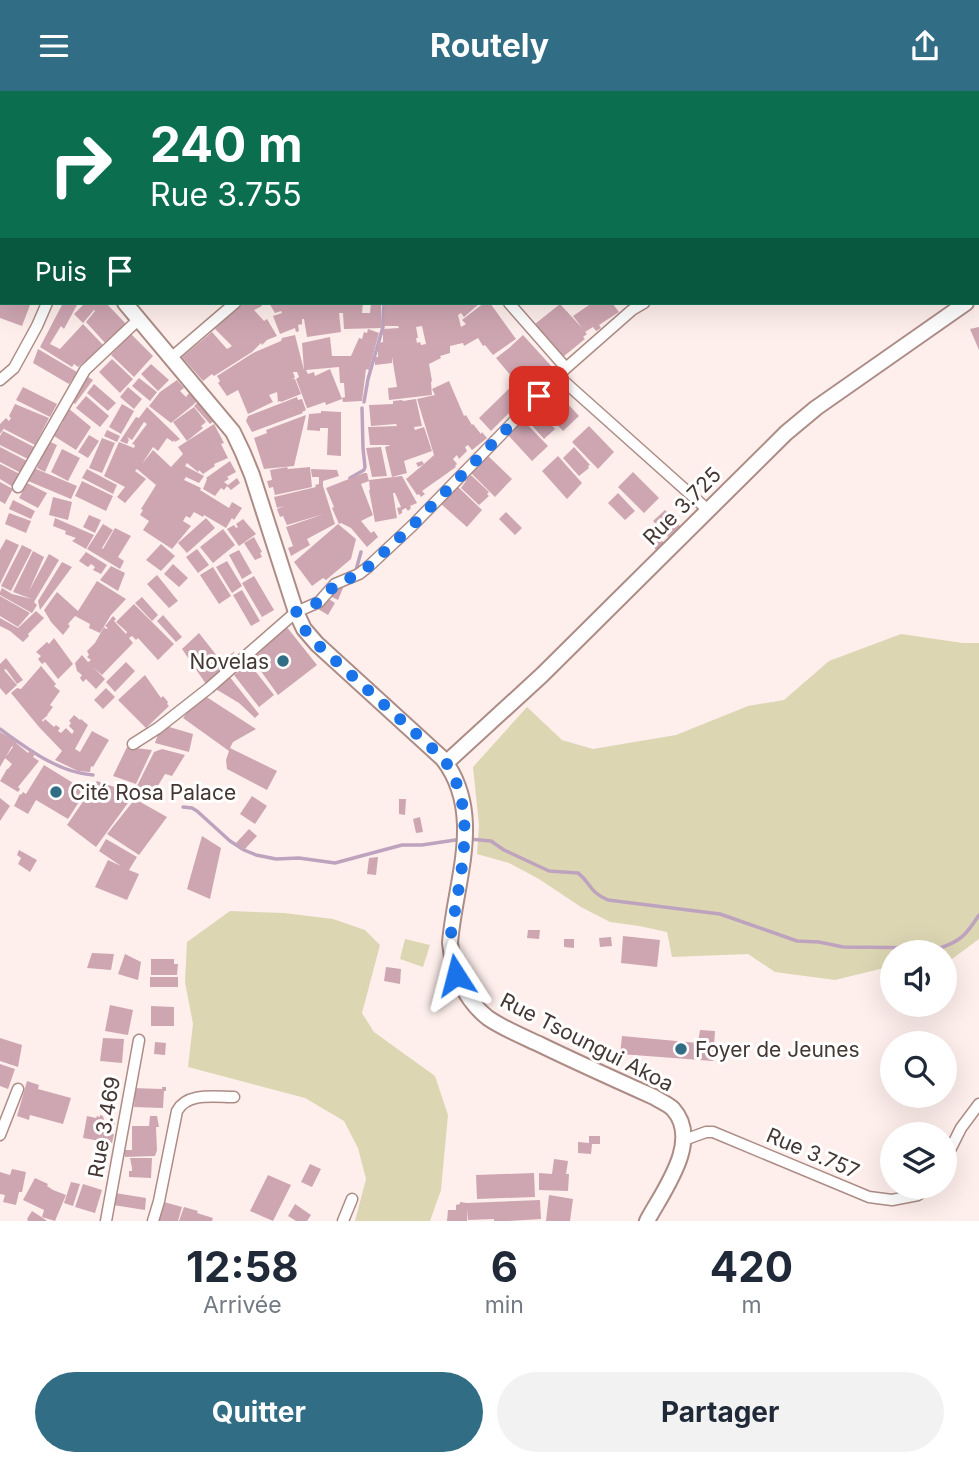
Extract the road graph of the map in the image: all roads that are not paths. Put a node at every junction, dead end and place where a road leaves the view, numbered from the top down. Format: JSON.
{"nodes":[{"id":1,"x":46,"y":305,"type":"edge"},
{"id":2,"x":127,"y":305,"type":"edge"},
{"id":3,"x":233,"y":305,"type":"edge"},
{"id":4,"x":511,"y":305,"type":"edge"},
{"id":5,"x":963,"y":305,"type":"edge"},
{"id":6,"x":629,"y":306,"type":"edge"},
{"id":7,"x":139,"y":319,"type":"junction"},
{"id":8,"x":172,"y":357,"type":"junction"},
{"id":9,"x":562,"y":372,"type":"junction"},
{"id":10,"x":0,"y":380,"type":"edge"},
{"id":11,"x":18,"y":487,"type":"dead end"},
{"id":12,"x":708,"y":510,"type":"junction"},
{"id":13,"x":296,"y":612,"type":"junction"},
{"id":14,"x":133,"y":744,"type":"dead end"},
{"id":15,"x":446,"y":763,"type":"junction"},
{"id":16,"x":139,"y":1040,"type":"dead end"},
{"id":17,"x":18,"y":1089,"type":"dead end"},
{"id":18,"x":234,"y":1097,"type":"dead end"},
{"id":19,"x":979,"y":1104,"type":"edge"},
{"id":20,"x":0,"y":1135,"type":"edge"},
{"id":21,"x":957,"y":1136,"type":"edge"},
{"id":22,"x":684,"y":1140,"type":"junction"},
{"id":23,"x":352,"y":1199,"type":"dead end"},
{"id":24,"x":880,"y":1199,"type":"edge"},
{"id":25,"x":106,"y":1221,"type":"edge"},
{"id":26,"x":153,"y":1221,"type":"edge"},
{"id":27,"x":343,"y":1221,"type":"edge"},
{"id":28,"x":647,"y":1221,"type":"edge"}],
"edges":[{"from":1,"to":10,"type":"street"},
{"from":2,"to":7,"type":"main road","name":"Rue Tsoungui Akoa"},
{"from":3,"to":8,"type":"street"},
{"from":4,"to":9,"type":"street"},
{"from":5,"to":12,"type":"main road","name":"Rue 3.725"},
{"from":6,"to":9,"type":"street"},
{"from":7,"to":8,"type":"main road","name":"Rue Tsoungui Akoa"},
{"from":7,"to":11,"type":"street"},
{"from":8,"to":13,"type":"main road","name":"Rue Tsoungui Akoa"},
{"from":9,"to":12,"type":"street"},
{"from":9,"to":13,"type":"street"},
{"from":12,"to":15,"type":"main road","name":"Rue 3.725"},
{"from":13,"to":14,"type":"street"},
{"from":13,"to":15,"type":"main road","name":"Rue Tsoungui Akoa"},
{"from":15,"to":22,"type":"main road","name":"Rue Tsoungui Akoa"},
{"from":16,"to":25,"type":"street","name":"Rue 3.469"},
{"from":17,"to":20,"type":"street"},
{"from":18,"to":26,"type":"street"},
{"from":19,"to":21,"type":"street"},
{"from":22,"to":24,"type":"street","name":"Rue 3.757"},
{"from":22,"to":28,"type":"main road"},
{"from":23,"to":27,"type":"street"}]}
